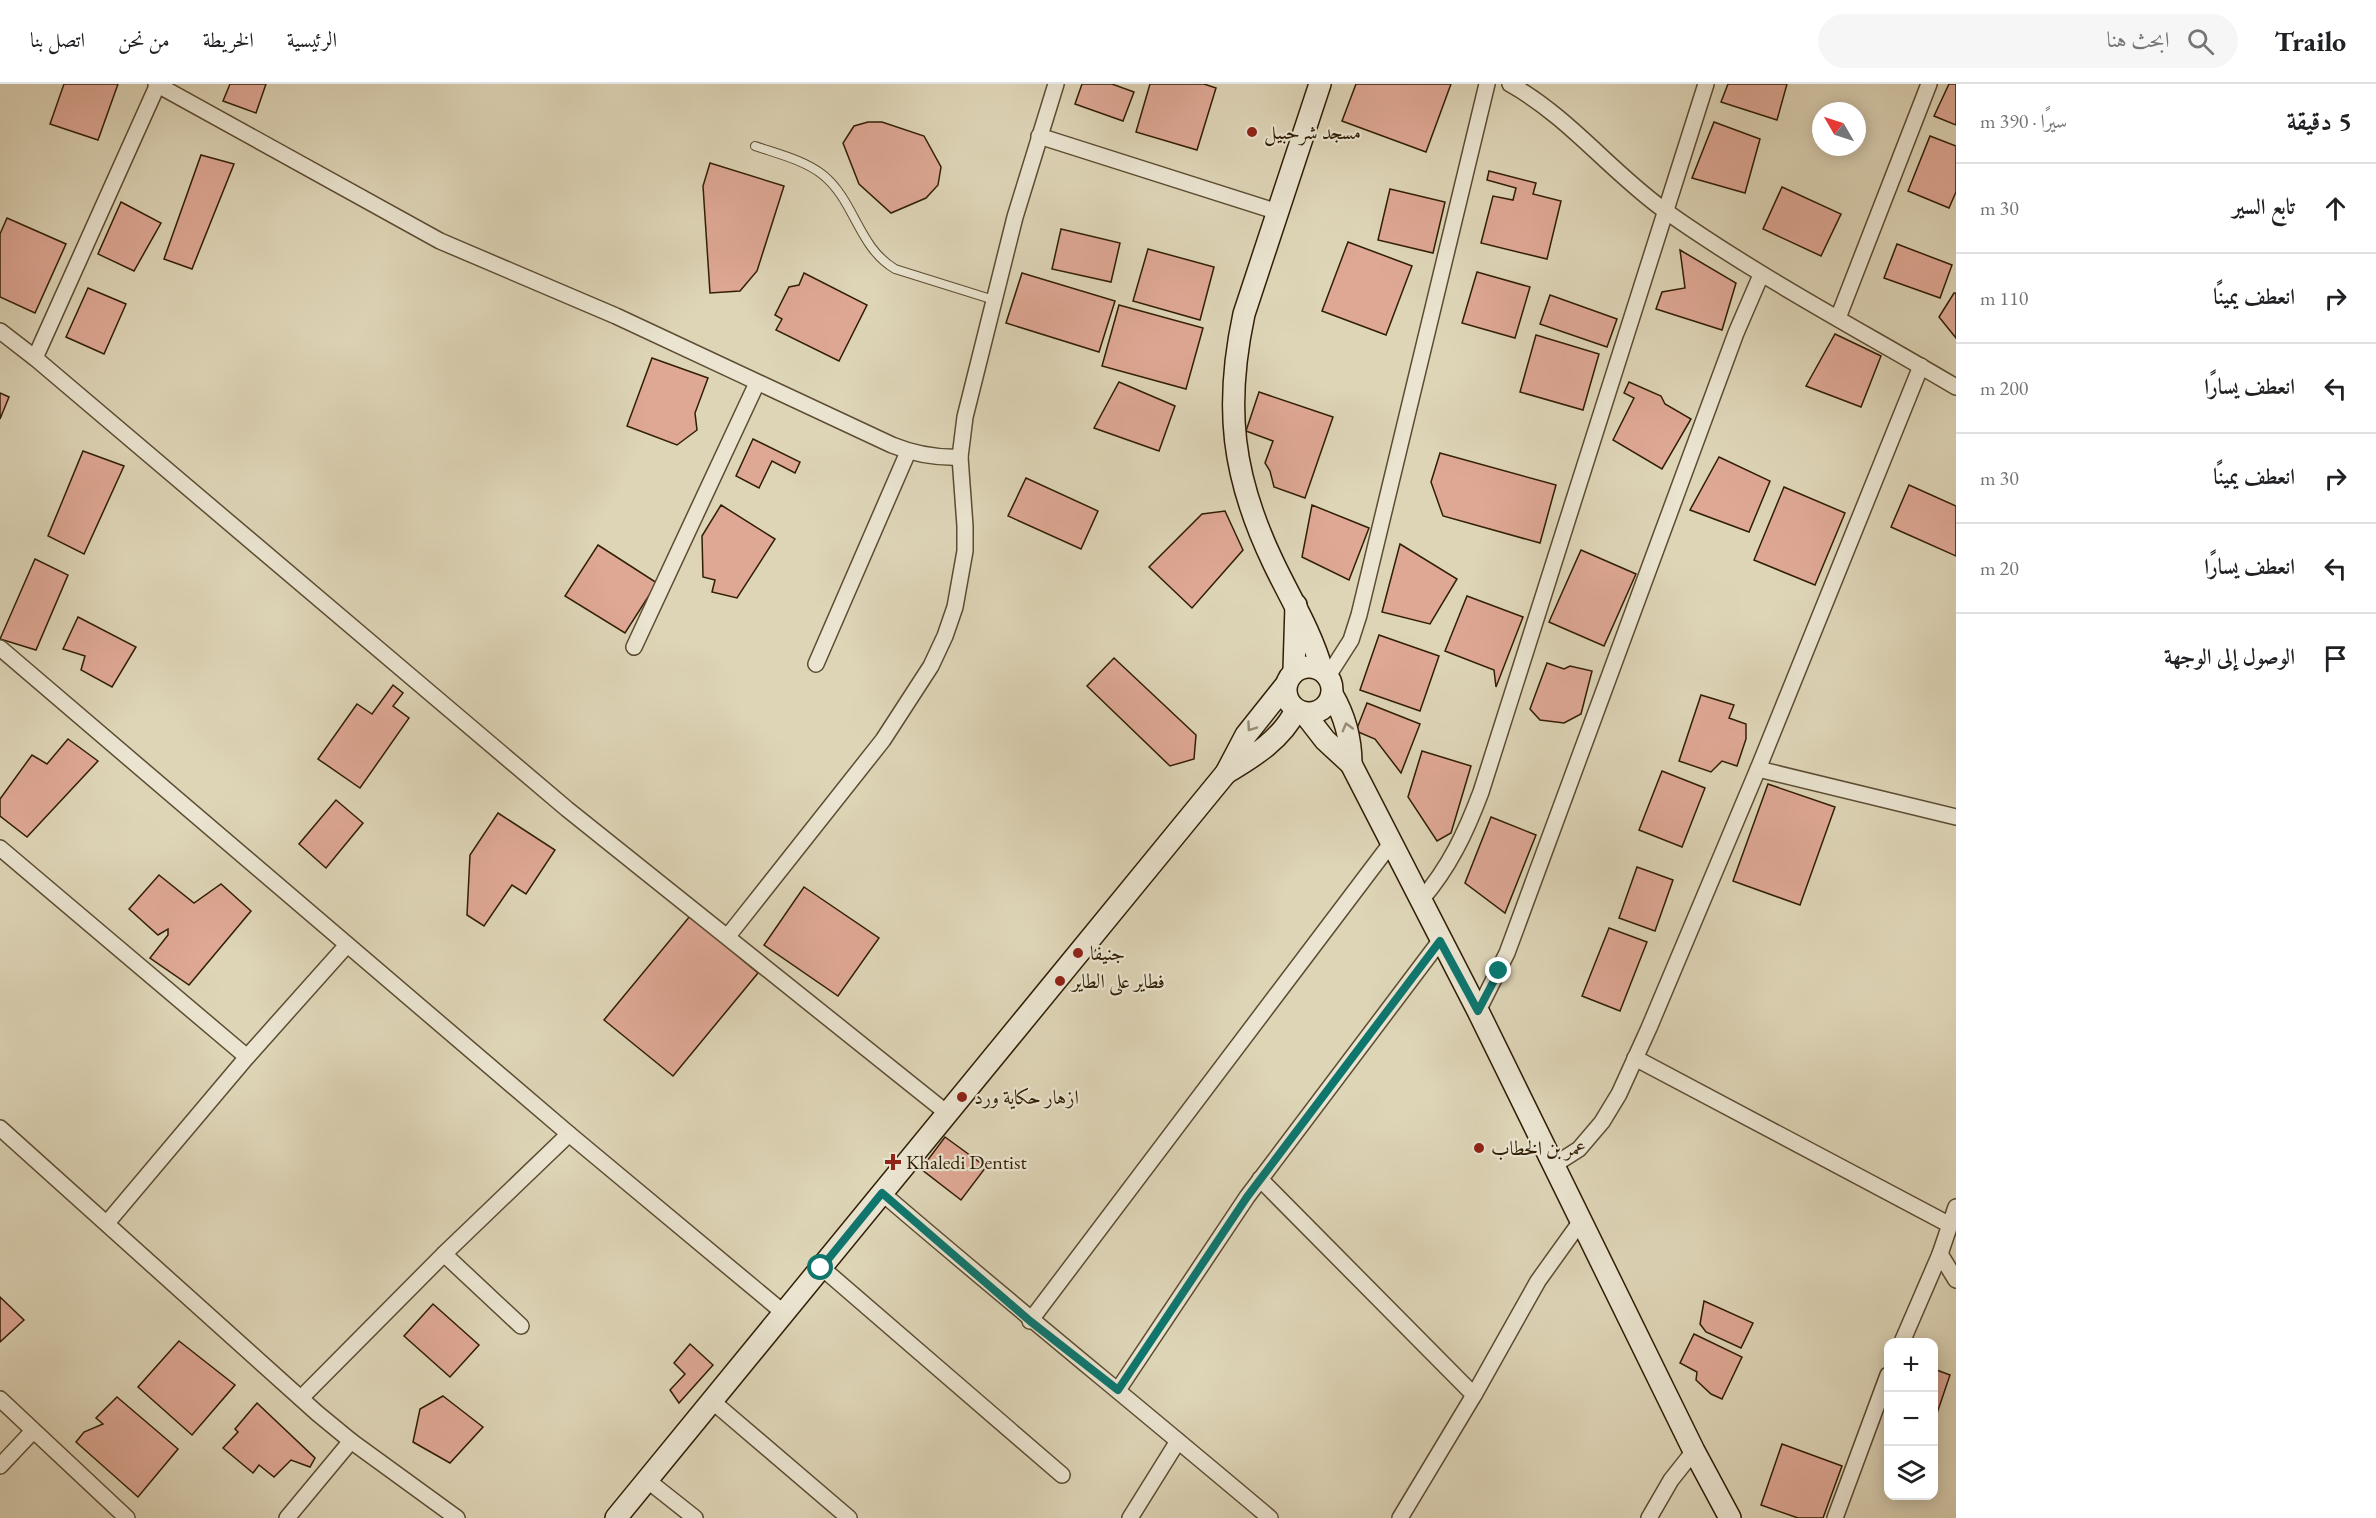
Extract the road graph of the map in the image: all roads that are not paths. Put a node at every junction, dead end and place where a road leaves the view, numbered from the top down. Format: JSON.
{"nodes":[{"id":1,"x":157,"y":84,"type":"edge"},
{"id":2,"x":1056,"y":84,"type":"edge"},
{"id":3,"x":1320,"y":84,"type":"edge"},
{"id":4,"x":1486,"y":84,"type":"edge"},
{"id":5,"x":1510,"y":84,"type":"edge"},
{"id":6,"x":1706,"y":84,"type":"edge"},
{"id":7,"x":1929,"y":84,"type":"edge"},
{"id":8,"x":1039,"y":136,"type":"junction"},
{"id":9,"x":755,"y":146,"type":"dead end"},
{"id":10,"x":1278,"y":212,"type":"junction"},
{"id":11,"x":1666,"y":212,"type":"junction"},
{"id":12,"x":1761,"y":275,"type":"junction"},
{"id":13,"x":994,"y":300,"type":"junction"},
{"id":14,"x":1838,"y":318,"type":"junction"},
{"id":15,"x":0,"y":331,"type":"edge"},
{"id":16,"x":35,"y":358,"type":"junction"},
{"id":17,"x":1921,"y":366,"type":"junction"},
{"id":18,"x":757,"y":383,"type":"junction"},
{"id":19,"x":1956,"y":387,"type":"edge"},
{"id":20,"x":908,"y":452,"type":"junction"},
{"id":21,"x":960,"y":457,"type":"junction"},
{"id":22,"x":1296,"y":604,"type":"junction"},
{"id":23,"x":634,"y":647,"type":"dead end"},
{"id":24,"x":0,"y":648,"type":"edge"},
{"id":25,"x":816,"y":664,"type":"dead end"},
{"id":26,"x":1290,"y":678,"type":"junction"},
{"id":27,"x":1327,"y":680,"type":"junction"},
{"id":28,"x":1300,"y":711,"type":"junction"},
{"id":29,"x":1351,"y":764,"type":"junction"},
{"id":30,"x":1758,"y":769,"type":"junction"},
{"id":31,"x":1226,"y":773,"type":"junction"},
{"id":32,"x":1956,"y":817,"type":"edge"},
{"id":33,"x":1392,"y":842,"type":"junction"},
{"id":34,"x":0,"y":849,"type":"edge"},
{"id":35,"x":1421,"y":900,"type":"junction"},
{"id":36,"x":728,"y":936,"type":"junction"},
{"id":37,"x":1440,"y":941,"type":"junction"},
{"id":38,"x":347,"y":945,"type":"junction"},
{"id":39,"x":1478,"y":1011,"type":"junction"},
{"id":40,"x":247,"y":1057,"type":"junction"},
{"id":41,"x":1635,"y":1058,"type":"junction"},
{"id":42,"x":947,"y":1113,"type":"junction"},
{"id":43,"x":0,"y":1128,"type":"edge"},
{"id":44,"x":569,"y":1134,"type":"junction"},
{"id":45,"x":1554,"y":1166,"type":"junction"},
{"id":46,"x":1260,"y":1179,"type":"junction"},
{"id":47,"x":882,"y":1193,"type":"junction"},
{"id":48,"x":1956,"y":1207,"type":"edge"},
{"id":49,"x":1581,"y":1221,"type":"junction"},
{"id":50,"x":107,"y":1223,"type":"junction"},
{"id":51,"x":1950,"y":1225,"type":"junction"},
{"id":52,"x":444,"y":1254,"type":"junction"},
{"id":53,"x":1940,"y":1254,"type":"junction"},
{"id":54,"x":821,"y":1268,"type":"junction"},
{"id":55,"x":1956,"y":1280,"type":"edge"},
{"id":56,"x":784,"y":1313,"type":"junction"},
{"id":57,"x":1030,"y":1321,"type":"junction"},
{"id":58,"x":521,"y":1326,"type":"dead end"},
{"id":59,"x":1904,"y":1338,"type":"edge"},
{"id":60,"x":1884,"y":1386,"type":"edge"},
{"id":61,"x":1118,"y":1390,"type":"junction"},
{"id":62,"x":1474,"y":1395,"type":"junction"},
{"id":63,"x":301,"y":1398,"type":"junction"},
{"id":64,"x":0,"y":1399,"type":"edge"},
{"id":65,"x":712,"y":1401,"type":"junction"},
{"id":66,"x":33,"y":1431,"type":"junction"},
{"id":67,"x":351,"y":1441,"type":"junction"},
{"id":68,"x":1178,"y":1441,"type":"junction"},
{"id":69,"x":1694,"y":1451,"type":"junction"},
{"id":70,"x":0,"y":1466,"type":"edge"},
{"id":71,"x":1062,"y":1475,"type":"dead end"},
{"id":72,"x":647,"y":1480,"type":"junction"},
{"id":73,"x":127,"y":1518,"type":"edge"},
{"id":74,"x":286,"y":1518,"type":"edge"},
{"id":75,"x":457,"y":1518,"type":"edge"},
{"id":76,"x":616,"y":1518,"type":"edge"},
{"id":77,"x":695,"y":1518,"type":"edge"},
{"id":78,"x":849,"y":1518,"type":"edge"},
{"id":79,"x":1130,"y":1518,"type":"edge"},
{"id":80,"x":1270,"y":1518,"type":"edge"},
{"id":81,"x":1400,"y":1518,"type":"edge"},
{"id":82,"x":1649,"y":1518,"type":"edge"},
{"id":83,"x":1730,"y":1518,"type":"edge"},
{"id":84,"x":1835,"y":1518,"type":"edge"}],
"edges":[{"from":1,"to":16,"type":"street"},
{"from":1,"to":18,"type":"street"},
{"from":2,"to":8,"type":"street"},
{"from":3,"to":10,"type":"street"},
{"from":4,"to":27,"type":"street"},
{"from":5,"to":11,"type":"street"},
{"from":6,"to":11,"type":"street"},
{"from":7,"to":14,"type":"street"},
{"from":8,"to":10,"type":"street"},
{"from":8,"to":13,"type":"street"},
{"from":9,"to":13,"type":"lane"},
{"from":10,"to":22,"type":"street"},
{"from":11,"to":12,"type":"street"},
{"from":11,"to":35,"type":"street"},
{"from":12,"to":14,"type":"street"},
{"from":12,"to":39,"type":"street"},
{"from":13,"to":21,"type":"street"},
{"from":14,"to":17,"type":"street"},
{"from":15,"to":16,"type":"street"},
{"from":16,"to":36,"type":"street"},
{"from":17,"to":19,"type":"street"},
{"from":17,"to":30,"type":"street"},
{"from":18,"to":20,"type":"street"},
{"from":18,"to":23,"type":"street"},
{"from":20,"to":21,"type":"street"},
{"from":20,"to":25,"type":"street"},
{"from":21,"to":36,"type":"street"},
{"from":22,"to":26,"type":"street"},
{"from":22,"to":27,"type":"street"},
{"from":24,"to":38,"type":"street"},
{"from":26,"to":27,"type":"street"},
{"from":26,"to":28,"type":"street"},
{"from":26,"to":31,"type":"street","one_way":true},
{"from":27,"to":28,"type":"street"},
{"from":29,"to":27,"type":"street","one_way":true},
{"from":28,"to":29,"type":"street"},
{"from":28,"to":31,"type":"street"},
{"from":29,"to":33,"type":"street"},
{"from":30,"to":32,"type":"street"},
{"from":30,"to":41,"type":"street"},
{"from":31,"to":42,"type":"street"},
{"from":33,"to":35,"type":"street"},
{"from":33,"to":57,"type":"street"},
{"from":34,"to":40,"type":"street"},
{"from":35,"to":37,"type":"street"},
{"from":36,"to":42,"type":"street"},
{"from":37,"to":39,"type":"street"},
{"from":37,"to":46,"type":"street"},
{"from":38,"to":40,"type":"street"},
{"from":38,"to":44,"type":"street"},
{"from":39,"to":45,"type":"street"},
{"from":40,"to":50,"type":"street"},
{"from":41,"to":45,"type":"street"},
{"from":41,"to":51,"type":"street"},
{"from":42,"to":47,"type":"street"},
{"from":43,"to":50,"type":"street"},
{"from":44,"to":52,"type":"street"},
{"from":44,"to":56,"type":"street"},
{"from":45,"to":49,"type":"street"},
{"from":46,"to":61,"type":"street"},
{"from":46,"to":62,"type":"street"},
{"from":47,"to":54,"type":"street"},
{"from":47,"to":57,"type":"street"},
{"from":48,"to":51,"type":"street"},
{"from":49,"to":62,"type":"street"},
{"from":49,"to":69,"type":"street"},
{"from":50,"to":63,"type":"street"},
{"from":51,"to":53,"type":"street"},
{"from":52,"to":58,"type":"street"},
{"from":52,"to":63,"type":"street"},
{"from":53,"to":55,"type":"street"},
{"from":53,"to":59,"type":"street"},
{"from":54,"to":56,"type":"street"},
{"from":54,"to":71,"type":"street"},
{"from":56,"to":65,"type":"street"},
{"from":57,"to":61,"type":"street"},
{"from":60,"to":84,"type":"street"},
{"from":61,"to":68,"type":"street"},
{"from":62,"to":81,"type":"street"},
{"from":63,"to":67,"type":"street"},
{"from":64,"to":66,"type":"street"},
{"from":65,"to":72,"type":"street"},
{"from":65,"to":78,"type":"street"},
{"from":66,"to":70,"type":"street"},
{"from":66,"to":73,"type":"street"},
{"from":67,"to":74,"type":"street"},
{"from":67,"to":75,"type":"street"},
{"from":68,"to":79,"type":"street"},
{"from":68,"to":80,"type":"street"},
{"from":69,"to":82,"type":"street"},
{"from":69,"to":83,"type":"street"},
{"from":72,"to":76,"type":"street"},
{"from":72,"to":77,"type":"street"}]}
